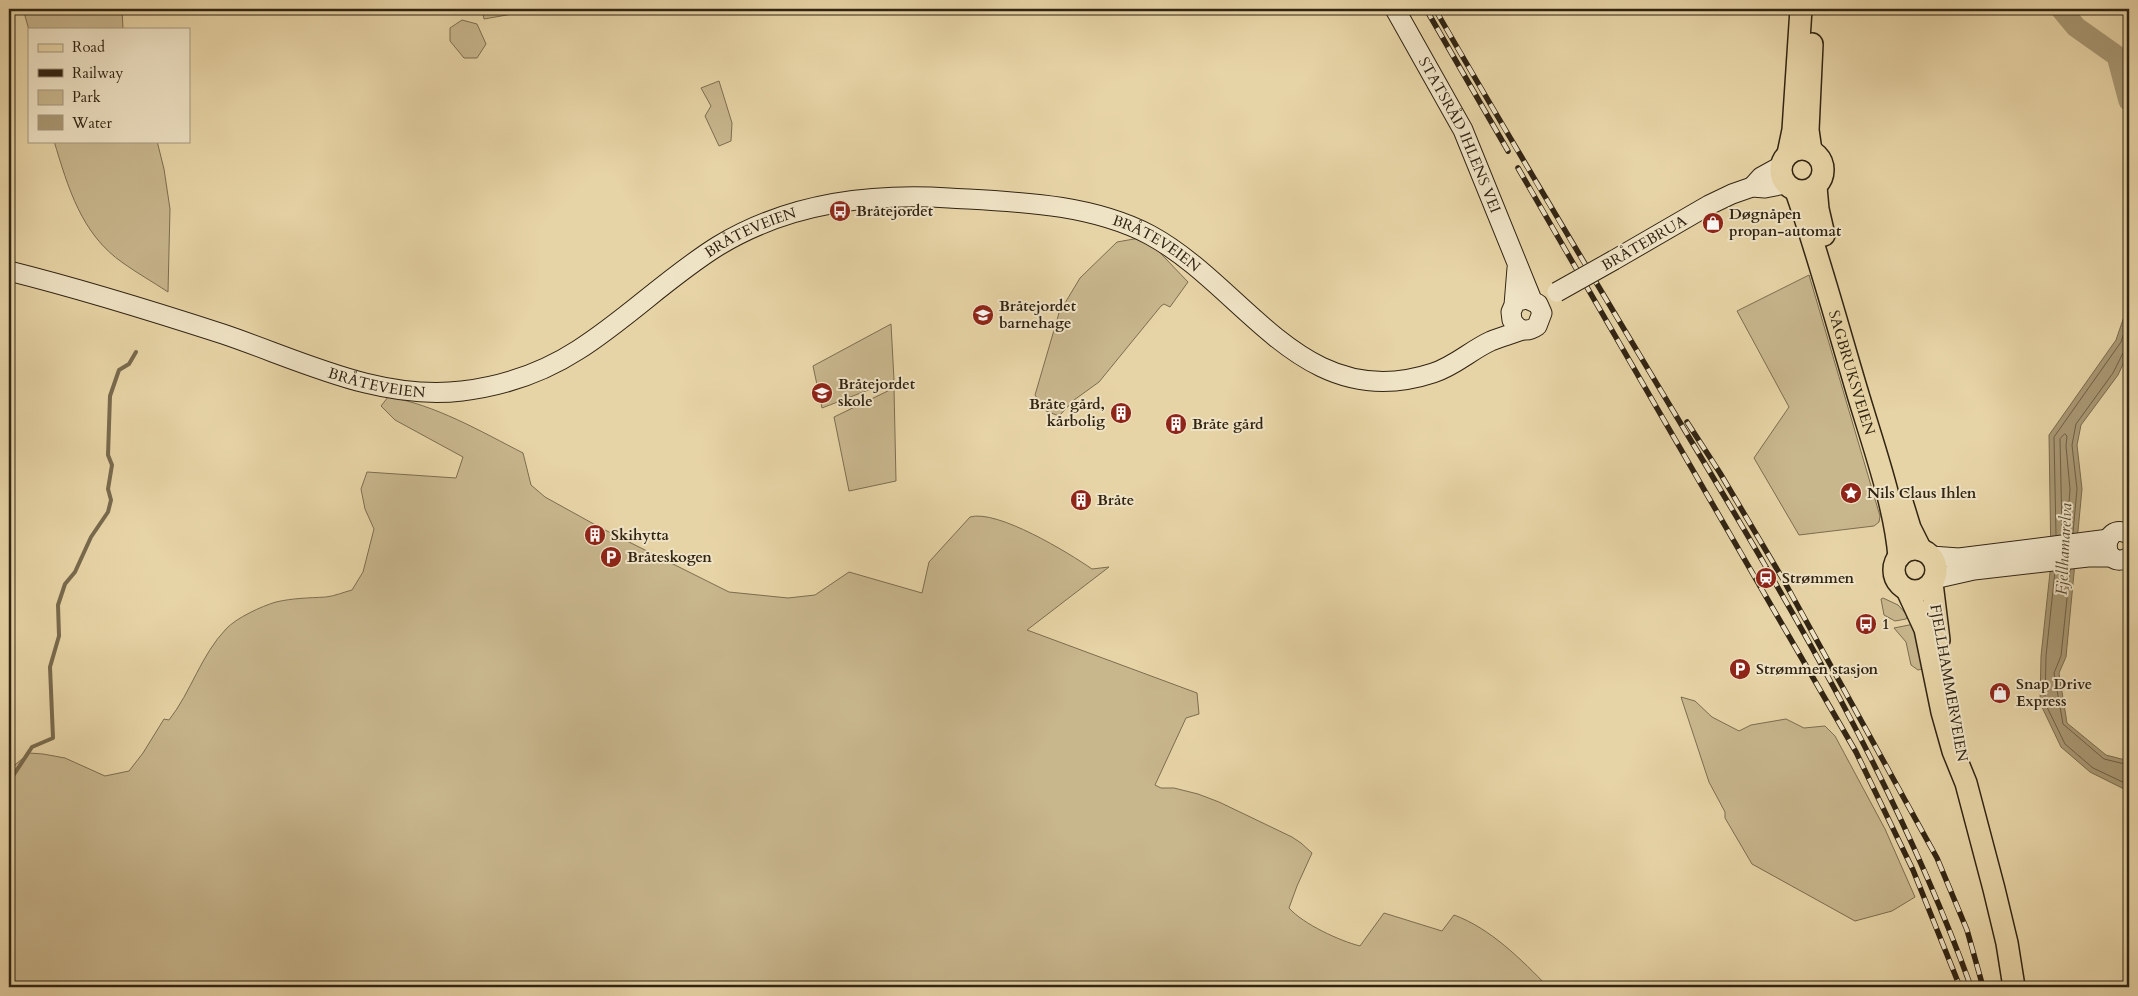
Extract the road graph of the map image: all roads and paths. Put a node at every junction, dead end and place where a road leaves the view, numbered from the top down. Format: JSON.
{"nodes":[{"id":1,"x":1395,"y":9,"type":"edge"},
{"id":2,"x":1801,"y":9,"type":"edge"},
{"id":3,"x":1814,"y":9,"type":"edge"},
{"id":4,"x":1811,"y":151,"type":"junction"},
{"id":5,"x":1794,"y":176,"type":"junction"},
{"id":6,"x":9,"y":271,"type":"edge"},
{"id":7,"x":1523,"y":311,"type":"junction"},
{"id":8,"x":2129,"y":534,"type":"edge"},
{"id":9,"x":2117,"y":551,"type":"edge"},
{"id":10,"x":1926,"y":553,"type":"junction"},
{"id":11,"x":2047,"y":555,"type":"junction"},
{"id":12,"x":1900,"y":573,"type":"junction"},
{"id":13,"x":1933,"y":581,"type":"junction"},
{"id":14,"x":1966,"y":783,"type":"junction"},
{"id":15,"x":2007,"y":943,"type":"junction"},
{"id":16,"x":2014,"y":987,"type":"edge"},
{"id":17,"x":2024,"y":987,"type":"edge"}],
"edges":[{"from":1,"to":7,"type":"main road","name":"STATSRÅD IHLENS VEI"},
{"from":2,"to":5,"type":"main road","name":"SAGBRUKSVEIEN"},
{"from":3,"to":4,"type":"main road"},
{"from":4,"to":5,"type":"main road"},
{"from":4,"to":5,"type":"main road"},
{"from":5,"to":7,"type":"main road","name":"BRÅTEBRUA","bridge":true},
{"from":5,"to":10,"type":"main road","name":"SAGBRUKSVEIEN"},
{"from":5,"to":12,"type":"main road","name":"SAGBRUKSVEIEN"},
{"from":6,"to":7,"type":"main road","name":"BRÅTEVEIEN"},
{"from":8,"to":9,"type":"main road"},
{"from":9,"to":11,"type":"main road"},
{"from":10,"to":11,"type":"main road"},
{"from":10,"to":12,"type":"main road"},
{"from":10,"to":13,"type":"main road"},
{"from":11,"to":13,"type":"main road"},
{"from":12,"to":13,"type":"main road"},
{"from":12,"to":14,"type":"main road","name":"FJELLHAMMERVEIEN"},
{"from":13,"to":14,"type":"main road","name":"FJELLHAMMERVEIEN"},
{"from":14,"to":15,"type":"main road","name":"FJELLHAMMERVEIEN"},
{"from":15,"to":16,"type":"main road","name":"FJELLHAMMERVEIEN"},
{"from":15,"to":17,"type":"main road","name":"FJELLHAMMERVEIEN"}]}
